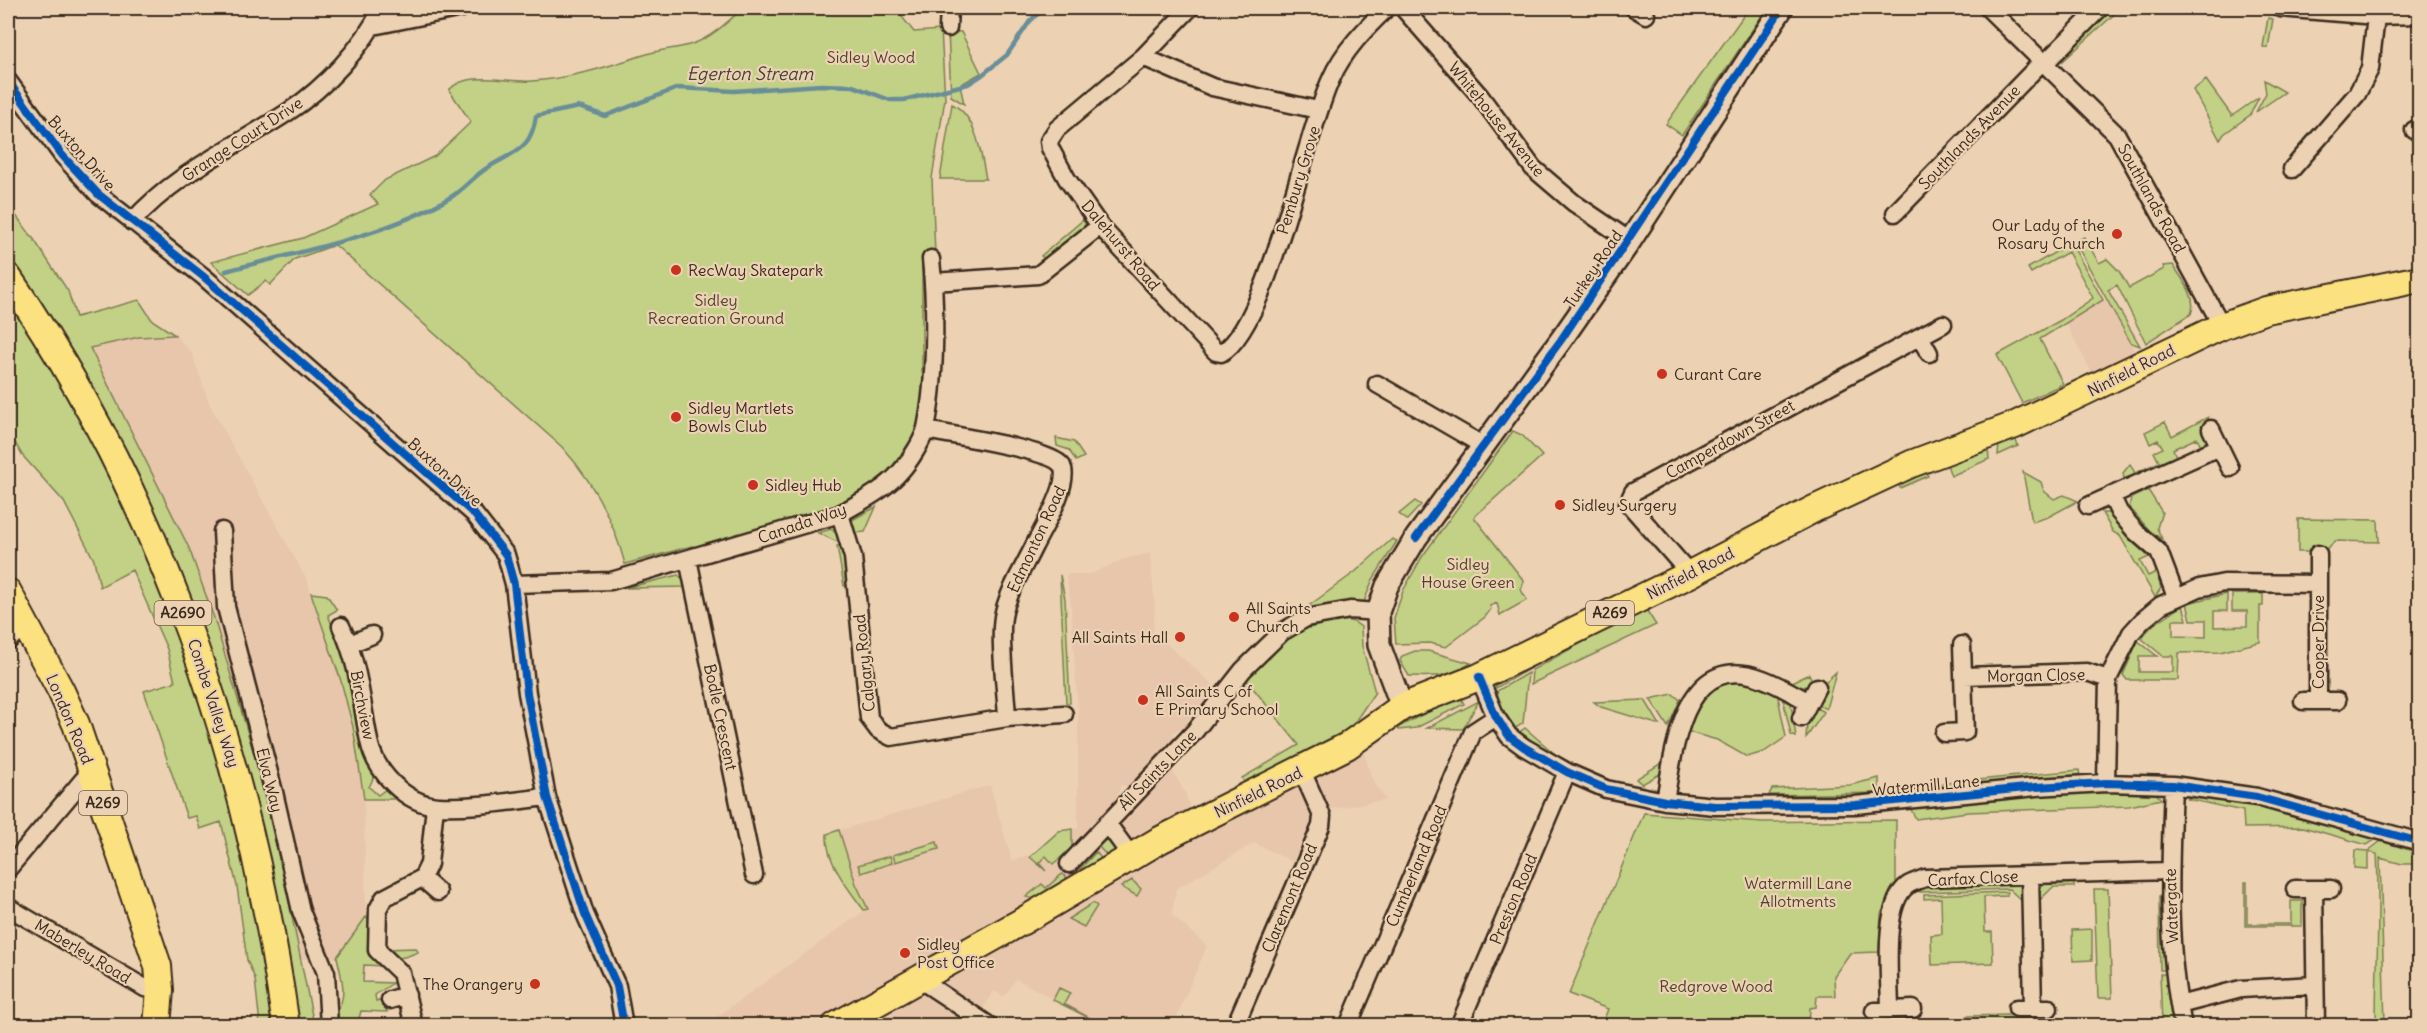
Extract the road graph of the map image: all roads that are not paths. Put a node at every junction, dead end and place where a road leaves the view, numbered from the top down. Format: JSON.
{"nodes":[{"id":1,"x":382,"y":8,"type":"edge"},
{"id":2,"x":462,"y":8,"type":"edge"},
{"id":3,"x":949,"y":8,"type":"edge"},
{"id":4,"x":1190,"y":8,"type":"edge"},
{"id":5,"x":1387,"y":8,"type":"edge"},
{"id":6,"x":1403,"y":8,"type":"edge"},
{"id":7,"x":1782,"y":8,"type":"edge"},
{"id":8,"x":1988,"y":8,"type":"edge"},
{"id":9,"x":2100,"y":8,"type":"edge"},
{"id":10,"x":2280,"y":8,"type":"edge"},
{"id":11,"x":2352,"y":11,"type":"edge"},
{"id":12,"x":2420,"y":15,"type":"edge"},
{"id":13,"x":2376,"y":16,"type":"junction"},
{"id":14,"x":373,"y":26,"type":"junction"},
{"id":15,"x":948,"y":28,"type":"dead end"},
{"id":16,"x":1143,"y":57,"type":"junction"},
{"id":17,"x":2044,"y":62,"type":"junction"},
{"id":18,"x":8,"y":81,"type":"edge"},
{"id":19,"x":1318,"y":110,"type":"junction"},
{"id":20,"x":2292,"y":169,"type":"dead end"},
{"id":21,"x":1894,"y":213,"type":"dead end"},
{"id":22,"x":132,"y":222,"type":"junction"},
{"id":23,"x":1100,"y":226,"type":"junction"},
{"id":24,"x":1630,"y":241,"type":"junction"},
{"id":25,"x":931,"y":259,"type":"dead end"},
{"id":26,"x":8,"y":277,"type":"edge"},
{"id":27,"x":2420,"y":279,"type":"edge"},
{"id":28,"x":933,"y":282,"type":"junction"},
{"id":29,"x":1943,"y":324,"type":"dead end"},
{"id":30,"x":2222,"y":326,"type":"junction"},
{"id":31,"x":1920,"y":337,"type":"junction"},
{"id":32,"x":1216,"y":352,"type":"joint"},
{"id":33,"x":1929,"y":352,"type":"dead end"},
{"id":34,"x":1377,"y":384,"type":"dead end"},
{"id":35,"x":2211,"y":429,"type":"dead end"},
{"id":36,"x":926,"y":430,"type":"junction"},
{"id":37,"x":1484,"y":446,"type":"junction"},
{"id":38,"x":2219,"y":447,"type":"junction"},
{"id":39,"x":2230,"y":468,"type":"dead end"},
{"id":40,"x":2111,"y":495,"type":"junction"},
{"id":41,"x":2088,"y":506,"type":"dead end"},
{"id":42,"x":840,"y":514,"type":"junction"},
{"id":43,"x":222,"y":531,"type":"dead end"},
{"id":44,"x":2318,"y":554,"type":"dead end"},
{"id":45,"x":688,"y":559,"type":"junction"},
{"id":46,"x":1689,"y":574,"type":"junction"},
{"id":47,"x":514,"y":584,"type":"junction"},
{"id":48,"x":2318,"y":584,"type":"junction"},
{"id":49,"x":8,"y":592,"type":"edge"},
{"id":50,"x":2176,"y":597,"type":"junction"},
{"id":51,"x":1378,"y":612,"type":"junction"},
{"id":52,"x":341,"y":626,"type":"dead end"},
{"id":53,"x":17,"y":632,"type":"edge"},
{"id":54,"x":372,"y":635,"type":"dead end"},
{"id":55,"x":350,"y":644,"type":"junction"},
{"id":56,"x":1962,"y":645,"type":"dead end"},
{"id":57,"x":1964,"y":676,"type":"junction"},
{"id":58,"x":1479,"y":677,"type":"junction"},
{"id":59,"x":2108,"y":679,"type":"junction"},
{"id":60,"x":1817,"y":687,"type":"dead end"},
{"id":61,"x":2337,"y":701,"type":"dead end"},
{"id":62,"x":1809,"y":702,"type":"junction"},
{"id":63,"x":1402,"y":707,"type":"junction"},
{"id":64,"x":1064,"y":714,"type":"dead end"},
{"id":65,"x":1496,"y":717,"type":"junction"},
{"id":66,"x":1008,"y":718,"type":"junction"},
{"id":67,"x":1801,"y":718,"type":"dead end"},
{"id":68,"x":1944,"y":733,"type":"dead end"},
{"id":69,"x":1302,"y":771,"type":"junction"},
{"id":70,"x":1567,"y":772,"type":"junction"},
{"id":71,"x":93,"y":775,"type":"junction"},
{"id":72,"x":2106,"y":783,"type":"junction"},
{"id":73,"x":2173,"y":785,"type":"junction"},
{"id":74,"x":547,"y":797,"type":"junction"},
{"id":75,"x":1665,"y":801,"type":"junction"},
{"id":76,"x":435,"y":806,"type":"junction"},
{"id":77,"x":1107,"y":822,"type":"junction"},
{"id":78,"x":2420,"y":842,"type":"edge"},
{"id":79,"x":1131,"y":856,"type":"junction"},
{"id":80,"x":1069,"y":864,"type":"dead end"},
{"id":81,"x":8,"y":868,"type":"edge"},
{"id":82,"x":2169,"y":872,"type":"junction"},
{"id":83,"x":754,"y":875,"type":"dead end"},
{"id":84,"x":2030,"y":875,"type":"junction"},
{"id":85,"x":422,"y":878,"type":"junction"},
{"id":86,"x":2295,"y":889,"type":"dead end"},
{"id":87,"x":2314,"y":889,"type":"junction"},
{"id":88,"x":2331,"y":889,"type":"dead end"},
{"id":89,"x":438,"y":892,"type":"dead end"},
{"id":90,"x":8,"y":907,"type":"edge"},
{"id":91,"x":922,"y":977,"type":"junction"},
{"id":92,"x":2315,"y":985,"type":"junction"},
{"id":93,"x":160,"y":990,"type":"junction"},
{"id":94,"x":406,"y":995,"type":"junction"},
{"id":95,"x":390,"y":1000,"type":"dead end"},
{"id":96,"x":2179,"y":1005,"type":"junction"},
{"id":97,"x":2033,"y":1008,"type":"dead end"},
{"id":98,"x":1913,"y":1009,"type":"dead end"},
{"id":99,"x":157,"y":1026,"type":"edge"},
{"id":100,"x":286,"y":1026,"type":"edge"},
{"id":101,"x":329,"y":1026,"type":"edge"},
{"id":102,"x":414,"y":1026,"type":"edge"},
{"id":103,"x":624,"y":1026,"type":"edge"},
{"id":104,"x":834,"y":1026,"type":"edge"},
{"id":105,"x":990,"y":1026,"type":"edge"},
{"id":106,"x":1235,"y":1026,"type":"edge"},
{"id":107,"x":1348,"y":1026,"type":"edge"},
{"id":108,"x":1459,"y":1026,"type":"edge"},
{"id":109,"x":2183,"y":1026,"type":"edge"},
{"id":110,"x":2316,"y":1026,"type":"edge"}],
"edges":[{"from":1,"to":14,"type":"street","name":"Grange Court Drive"},
{"from":2,"to":14,"type":"street"},
{"from":3,"to":15,"type":"street"},
{"from":4,"to":16,"type":"street","name":"Dalehurst Road"},
{"from":5,"to":19,"type":"street","name":"Pembury Grove"},
{"from":6,"to":24,"type":"street","name":"Whitehouse Avenue"},
{"from":7,"to":24,"type":"street","name":"Turkey Road"},
{"from":8,"to":17,"type":"street","name":"Southlands Road"},
{"from":9,"to":17,"type":"street","name":"Southlands Avenue"},
{"from":10,"to":11,"type":"street"},
{"from":11,"to":13,"type":"street"},
{"from":12,"to":13,"type":"street"},
{"from":13,"to":20,"type":"street"},
{"from":14,"to":22,"type":"street","name":"Grange Court Drive"},
{"from":16,"to":19,"type":"street"},
{"from":16,"to":23,"type":"street","name":"Dalehurst Road"},
{"from":17,"to":21,"type":"street","name":"Southlands Avenue"},
{"from":17,"to":30,"type":"street","name":"Southlands Road"},
{"from":18,"to":22,"type":"street","name":"Buxton Drive"},
{"from":19,"to":32,"type":"street","name":"Pembury Grove"},
{"from":22,"to":47,"type":"street","name":"Buxton Drive"},
{"from":23,"to":28,"type":"street"},
{"from":23,"to":32,"type":"street","name":"Dalehurst Road"},
{"from":24,"to":37,"type":"street","name":"Turkey Road"},
{"from":25,"to":28,"type":"street","name":"Canada Way"},
{"from":26,"to":100,"type":"main road","name":"Combe Valley Way","number":"A2690"},
{"from":27,"to":30,"type":"main road","name":"Ninfield Road","number":"A269"},
{"from":28,"to":36,"type":"street","name":"Canada Way"},
{"from":29,"to":31,"type":"street","name":"Camperdown Street"},
{"from":30,"to":46,"type":"main road","name":"Ninfield Road","number":"A269"},
{"from":31,"to":33,"type":"street"},
{"from":31,"to":46,"type":"street","name":"Camperdown Street"},
{"from":34,"to":37,"type":"street"},
{"from":35,"to":38,"type":"street"},
{"from":36,"to":42,"type":"street","name":"Canada Way"},
{"from":36,"to":66,"type":"street","name":"Edmonton Road"},
{"from":37,"to":51,"type":"street","name":"Turkey Road"},
{"from":38,"to":39,"type":"street"},
{"from":38,"to":40,"type":"street"},
{"from":40,"to":41,"type":"street"},
{"from":40,"to":50,"type":"street"},
{"from":42,"to":45,"type":"street","name":"Canada Way"},
{"from":42,"to":66,"type":"street","name":"Calgary Road"},
{"from":43,"to":101,"type":"street","name":"Elva Way"},
{"from":44,"to":48,"type":"street","name":"Cooper Drive"},
{"from":45,"to":47,"type":"street","name":"Canada Way"},
{"from":45,"to":83,"type":"street","name":"Bodle Crescent"},
{"from":46,"to":58,"type":"main road","name":"Ninfield Road","number":"A269"},
{"from":47,"to":74,"type":"street","name":"Buxton Drive"},
{"from":48,"to":50,"type":"street","name":"Cooper Drive"},
{"from":48,"to":61,"type":"street","name":"Cooper Drive"},
{"from":49,"to":53,"type":"main road","name":"London Road","number":"A269"},
{"from":50,"to":59,"type":"street","name":"Cooper Drive"},
{"from":51,"to":63,"type":"street","name":"Turkey Road"},
{"from":51,"to":77,"type":"street","name":"All Saints Lane"},
{"from":52,"to":55,"type":"street","name":"Birchview"},
{"from":53,"to":71,"type":"main road","name":"London Road","number":"A269"},
{"from":54,"to":55,"type":"street"},
{"from":55,"to":76,"type":"street","name":"Birchview"},
{"from":56,"to":57,"type":"street","name":"Morgan Close"},
{"from":57,"to":59,"type":"street","name":"Morgan Close"},
{"from":57,"to":68,"type":"street","name":"Morgan Close"},
{"from":58,"to":63,"type":"main road","name":"Ninfield Road","number":"A269"},
{"from":58,"to":65,"type":"street","name":"Watermill Lane"},
{"from":59,"to":72,"type":"street","name":"Cooper Drive"},
{"from":60,"to":62,"type":"street"},
{"from":62,"to":67,"type":"street"},
{"from":62,"to":75,"type":"street"},
{"from":63,"to":69,"type":"main road","name":"Ninfield Road","number":"A269"},
{"from":64,"to":66,"type":"street","name":"Calgary Road"},
{"from":65,"to":70,"type":"street","name":"Watermill Lane"},
{"from":65,"to":107,"type":"street","name":"Cumberland Road"},
{"from":69,"to":79,"type":"main road","name":"Ninfield Road","number":"A269"},
{"from":69,"to":106,"type":"street","name":"Claremont Road"},
{"from":70,"to":75,"type":"street","name":"Watermill Lane"},
{"from":70,"to":108,"type":"street","name":"Preston Road"},
{"from":71,"to":81,"type":"street"},
{"from":71,"to":93,"type":"main road","name":"London Road","number":"A269"},
{"from":72,"to":73,"type":"street","name":"Watermill Lane"},
{"from":72,"to":75,"type":"street","name":"Watermill Lane"},
{"from":73,"to":78,"type":"street","name":"Watermill Lane"},
{"from":73,"to":82,"type":"street","name":"Watergate"},
{"from":74,"to":76,"type":"street","name":"Birchview"},
{"from":74,"to":103,"type":"street","name":"Buxton Drive"},
{"from":76,"to":85,"type":"street"},
{"from":77,"to":79,"type":"street","name":"All Saints Lane"},
{"from":77,"to":80,"type":"street","name":"All Saints Lane"},
{"from":79,"to":91,"type":"main road","name":"Ninfield Road","number":"A269"},
{"from":82,"to":84,"type":"street","name":"Carfax Close"},
{"from":82,"to":96,"type":"street","name":"Watergate"},
{"from":84,"to":97,"type":"street"},
{"from":84,"to":98,"type":"street","name":"Carfax Close"},
{"from":85,"to":89,"type":"street"},
{"from":85,"to":94,"type":"street"},
{"from":86,"to":87,"type":"street"},
{"from":87,"to":88,"type":"street"},
{"from":87,"to":92,"type":"street"},
{"from":90,"to":93,"type":"street","name":"Maberley Road"},
{"from":91,"to":104,"type":"main road","name":"Ninfield Road","number":"A269"},
{"from":91,"to":105,"type":"street"},
{"from":92,"to":96,"type":"street"},
{"from":92,"to":110,"type":"street"},
{"from":93,"to":99,"type":"main road","name":"London Road","number":"A269"},
{"from":94,"to":95,"type":"street"},
{"from":94,"to":102,"type":"street"},
{"from":96,"to":109,"type":"street","name":"Watergate"}]}
